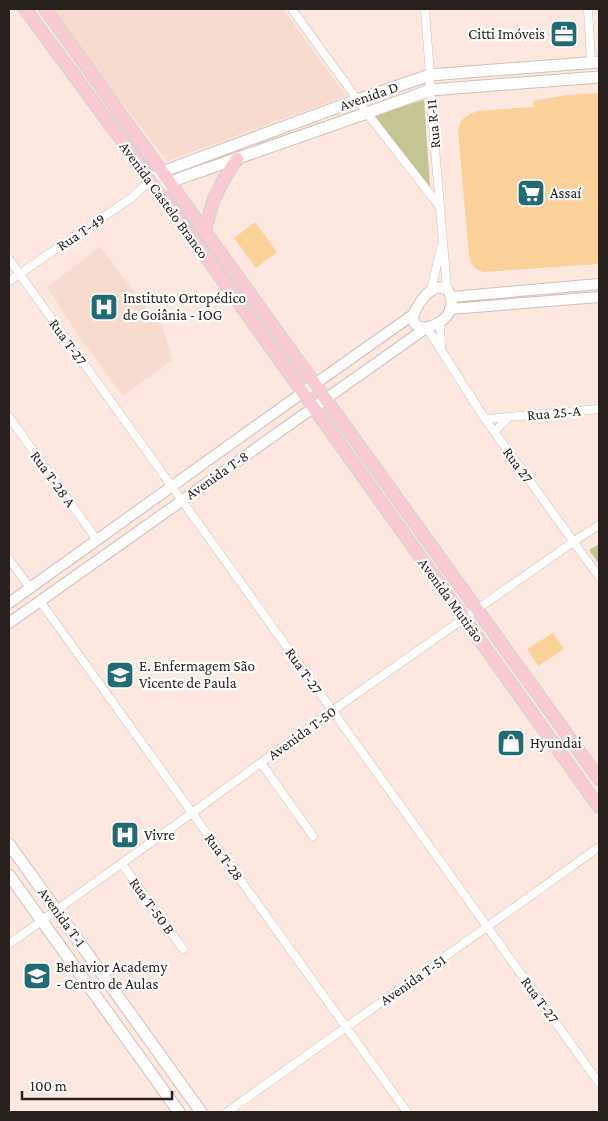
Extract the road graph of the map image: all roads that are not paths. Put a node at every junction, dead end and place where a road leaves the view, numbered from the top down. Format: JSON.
{"nodes":[{"id":1,"x":24,"y":9,"type":"edge"},
{"id":2,"x":45,"y":9,"type":"edge"},
{"id":3,"x":292,"y":9,"type":"edge"},
{"id":4,"x":424,"y":9,"type":"edge"},
{"id":5,"x":588,"y":9,"type":"edge"},
{"id":6,"x":595,"y":62,"type":"edge"},
{"id":7,"x":430,"y":75,"type":"junction"},
{"id":8,"x":599,"y":77,"type":"edge"},
{"id":9,"x":430,"y":90,"type":"junction"},
{"id":10,"x":357,"y":100,"type":"junction"},
{"id":11,"x":367,"y":113,"type":"junction"},
{"id":12,"x":237,"y":159,"type":"junction"},
{"id":13,"x":167,"y":178,"type":"junction"},
{"id":14,"x":154,"y":184,"type":"junction"},
{"id":15,"x":440,"y":208,"type":"junction"},
{"id":16,"x":205,"y":230,"type":"junction"},
{"id":17,"x":443,"y":239,"type":"junction"},
{"id":18,"x":9,"y":259,"type":"edge"},
{"id":19,"x":19,"y":274,"type":"junction"},
{"id":20,"x":9,"y":281,"type":"edge"},
{"id":21,"x":599,"y":284,"type":"edge"},
{"id":22,"x":431,"y":290,"type":"junction"},
{"id":23,"x":449,"y":293,"type":"junction"},
{"id":24,"x":599,"y":297,"type":"edge"},
{"id":25,"x":450,"y":309,"type":"junction"},
{"id":26,"x":414,"y":314,"type":"junction"},
{"id":27,"x":440,"y":321,"type":"junction"},
{"id":28,"x":427,"y":328,"type":"junction"},
{"id":29,"x":441,"y":350,"type":"junction"},
{"id":30,"x":315,"y":384,"type":"junction"},
{"id":31,"x":302,"y":393,"type":"junction"},
{"id":32,"x":325,"y":398,"type":"junction"},
{"id":33,"x":312,"y":408,"type":"junction"},
{"id":34,"x":599,"y":409,"type":"edge"},
{"id":35,"x":9,"y":417,"type":"edge"},
{"id":36,"x":509,"y":417,"type":"junction"},
{"id":37,"x":485,"y":419,"type":"junction"},
{"id":38,"x":494,"y":432,"type":"junction"},
{"id":39,"x":172,"y":486,"type":"junction"},
{"id":40,"x":182,"y":500,"type":"junction"},
{"id":41,"x":599,"y":525,"type":"edge"},
{"id":42,"x":97,"y":540,"type":"junction"},
{"id":43,"x":573,"y":542,"type":"junction"},
{"id":44,"x":9,"y":559,"type":"edge"},
{"id":45,"x":599,"y":577,"type":"edge"},
{"id":46,"x":30,"y":588,"type":"junction"},
{"id":47,"x":40,"y":601,"type":"junction"},
{"id":48,"x":9,"y":603,"type":"edge"},
{"id":49,"x":477,"y":609,"type":"junction"},
{"id":50,"x":464,"y":618,"type":"junction"},
{"id":51,"x":9,"y":623,"type":"edge"},
{"id":52,"x":332,"y":711,"type":"junction"},
{"id":53,"x":261,"y":763,"type":"junction"},
{"id":54,"x":599,"y":779,"type":"edge"},
{"id":55,"x":599,"y":807,"type":"edge"},
{"id":56,"x":192,"y":813,"type":"junction"},
{"id":57,"x":313,"y":836,"type":"dead end"},
{"id":58,"x":9,"y":844,"type":"edge"},
{"id":59,"x":599,"y":847,"type":"edge"},
{"id":60,"x":122,"y":864,"type":"junction"},
{"id":61,"x":9,"y":875,"type":"edge"},
{"id":62,"x":57,"y":910,"type":"junction"},
{"id":63,"x":42,"y":920,"type":"junction"},
{"id":64,"x":488,"y":927,"type":"junction"},
{"id":65,"x":9,"y":944,"type":"edge"},
{"id":66,"x":183,"y":949,"type":"dead end"},
{"id":67,"x":346,"y":1027,"type":"junction"},
{"id":68,"x":599,"y":1083,"type":"edge"},
{"id":69,"x":180,"y":1112,"type":"edge"},
{"id":70,"x":201,"y":1112,"type":"edge"},
{"id":71,"x":227,"y":1112,"type":"edge"},
{"id":72,"x":407,"y":1112,"type":"edge"}],
"edges":[{"from":1,"to":14,"type":"main road","name":"Avenida Castelo Branco"},
{"from":2,"to":13,"type":"main road","name":"Avenida Castelo Branco"},
{"from":3,"to":10,"type":"street"},
{"from":4,"to":7,"type":"street","name":"Rua R-11"},
{"from":5,"to":6,"type":"street"},
{"from":6,"to":7,"type":"main road","name":"Avenida D"},
{"from":7,"to":9,"type":"street","name":"Rua R-11"},
{"from":7,"to":10,"type":"main road","name":"Avenida D"},
{"from":8,"to":9,"type":"main road","name":"Avenida D"},
{"from":9,"to":11,"type":"main road","name":"Avenida D"},
{"from":9,"to":15,"type":"street","name":"Rua R-11"},
{"from":10,"to":11,"type":"street"},
{"from":10,"to":13,"type":"main road","name":"Avenida D"},
{"from":11,"to":12,"type":"main road","name":"Avenida D"},
{"from":11,"to":15,"type":"street"},
{"from":12,"to":13,"type":"main road","name":"Avenida D"},
{"from":12,"to":16,"type":"main road"},
{"from":13,"to":14,"type":"main road","name":"Avenida D"},
{"from":13,"to":16,"type":"main road","name":"Avenida Castelo Branco"},
{"from":14,"to":19,"type":"street","name":"Rua T-49"},
{"from":14,"to":31,"type":"main road","name":"Avenida Castelo Branco"},
{"from":15,"to":17,"type":"street","name":"Rua R-11"},
{"from":16,"to":30,"type":"main road","name":"Avenida Castelo Branco"},
{"from":17,"to":22,"type":"street","name":"Rua R-11"},
{"from":17,"to":23,"type":"street","name":"Rua R-11"},
{"from":18,"to":19,"type":"street","name":"Rua T-27"},
{"from":19,"to":20,"type":"street","name":"Rua T-49"},
{"from":19,"to":39,"type":"street","name":"Rua T-27"},
{"from":21,"to":23,"type":"street"},
{"from":22,"to":23,"type":"street"},
{"from":22,"to":26,"type":"street"},
{"from":23,"to":25,"type":"street"},
{"from":24,"to":25,"type":"street"},
{"from":25,"to":27,"type":"street"},
{"from":26,"to":28,"type":"street"},
{"from":26,"to":30,"type":"street","name":"Avenida T-8"},
{"from":27,"to":28,"type":"street"},
{"from":27,"to":29,"type":"street"},
{"from":28,"to":29,"type":"street","name":"Rua 27"},
{"from":28,"to":32,"type":"street","name":"Avenida T-8"},
{"from":29,"to":37,"type":"street","name":"Rua 27"},
{"from":30,"to":31,"type":"street","name":"Avenida T-8"},
{"from":30,"to":32,"type":"main road","name":"Avenida Mutirão"},
{"from":31,"to":33,"type":"main road","name":"Avenida Mutirão"},
{"from":31,"to":39,"type":"street","name":"Avenida T-8"},
{"from":32,"to":33,"type":"street","name":"Avenida T-8"},
{"from":32,"to":49,"type":"main road","name":"Avenida Mutirão"},
{"from":33,"to":40,"type":"street","name":"Avenida T-8"},
{"from":33,"to":50,"type":"main road","name":"Avenida Mutirão"},
{"from":34,"to":36,"type":"street","name":"Rua 25-A"},
{"from":35,"to":42,"type":"street","name":"Rua T-28 A"},
{"from":36,"to":37,"type":"street","name":"Rua 25-A"},
{"from":36,"to":38,"type":"street","name":"Rua 25-A"},
{"from":37,"to":38,"type":"street","name":"Rua 27"},
{"from":38,"to":43,"type":"street","name":"Rua 27"},
{"from":39,"to":40,"type":"street","name":"Rua T-27"},
{"from":39,"to":42,"type":"street","name":"Avenida T-8"},
{"from":40,"to":47,"type":"street","name":"Avenida T-8"},
{"from":40,"to":52,"type":"street","name":"Rua T-27"},
{"from":41,"to":43,"type":"street","name":"Avenida T-50"},
{"from":42,"to":46,"type":"street","name":"Avenida T-8"},
{"from":43,"to":45,"type":"street","name":"Rua 27"},
{"from":43,"to":49,"type":"street","name":"Avenida T-50"},
{"from":44,"to":46,"type":"street"},
{"from":46,"to":48,"type":"street","name":"Avenida T-8"},
{"from":47,"to":51,"type":"street","name":"Avenida T-8"},
{"from":47,"to":56,"type":"street","name":"Rua T-28"},
{"from":49,"to":50,"type":"street","name":"Avenida T-50"},
{"from":49,"to":54,"type":"main road","name":"Avenida Mutirão"},
{"from":50,"to":52,"type":"street","name":"Avenida T-50"},
{"from":50,"to":55,"type":"main road","name":"Avenida Mutirão"},
{"from":52,"to":53,"type":"street","name":"Avenida T-50"},
{"from":52,"to":64,"type":"street","name":"Rua T-27"},
{"from":53,"to":56,"type":"street","name":"Avenida T-50"},
{"from":53,"to":57,"type":"street"},
{"from":56,"to":60,"type":"street","name":"Avenida T-50"},
{"from":56,"to":67,"type":"street","name":"Rua T-28"},
{"from":58,"to":62,"type":"main road","name":"Avenida T-1"},
{"from":59,"to":64,"type":"street","name":"Avenida T-51"},
{"from":60,"to":62,"type":"street","name":"Avenida T-50"},
{"from":60,"to":66,"type":"street","name":"Rua T-50 B"},
{"from":61,"to":63,"type":"main road","name":"Avenida T-1"},
{"from":62,"to":63,"type":"street","name":"Avenida T-50"},
{"from":62,"to":70,"type":"main road","name":"Avenida T-1"},
{"from":63,"to":65,"type":"street","name":"Avenida T-50"},
{"from":63,"to":69,"type":"main road","name":"Avenida T-1"},
{"from":64,"to":67,"type":"street","name":"Avenida T-51"},
{"from":64,"to":68,"type":"street","name":"Rua T-27"},
{"from":67,"to":71,"type":"street","name":"Avenida T-51"},
{"from":67,"to":72,"type":"street","name":"Rua T-28"}]}
